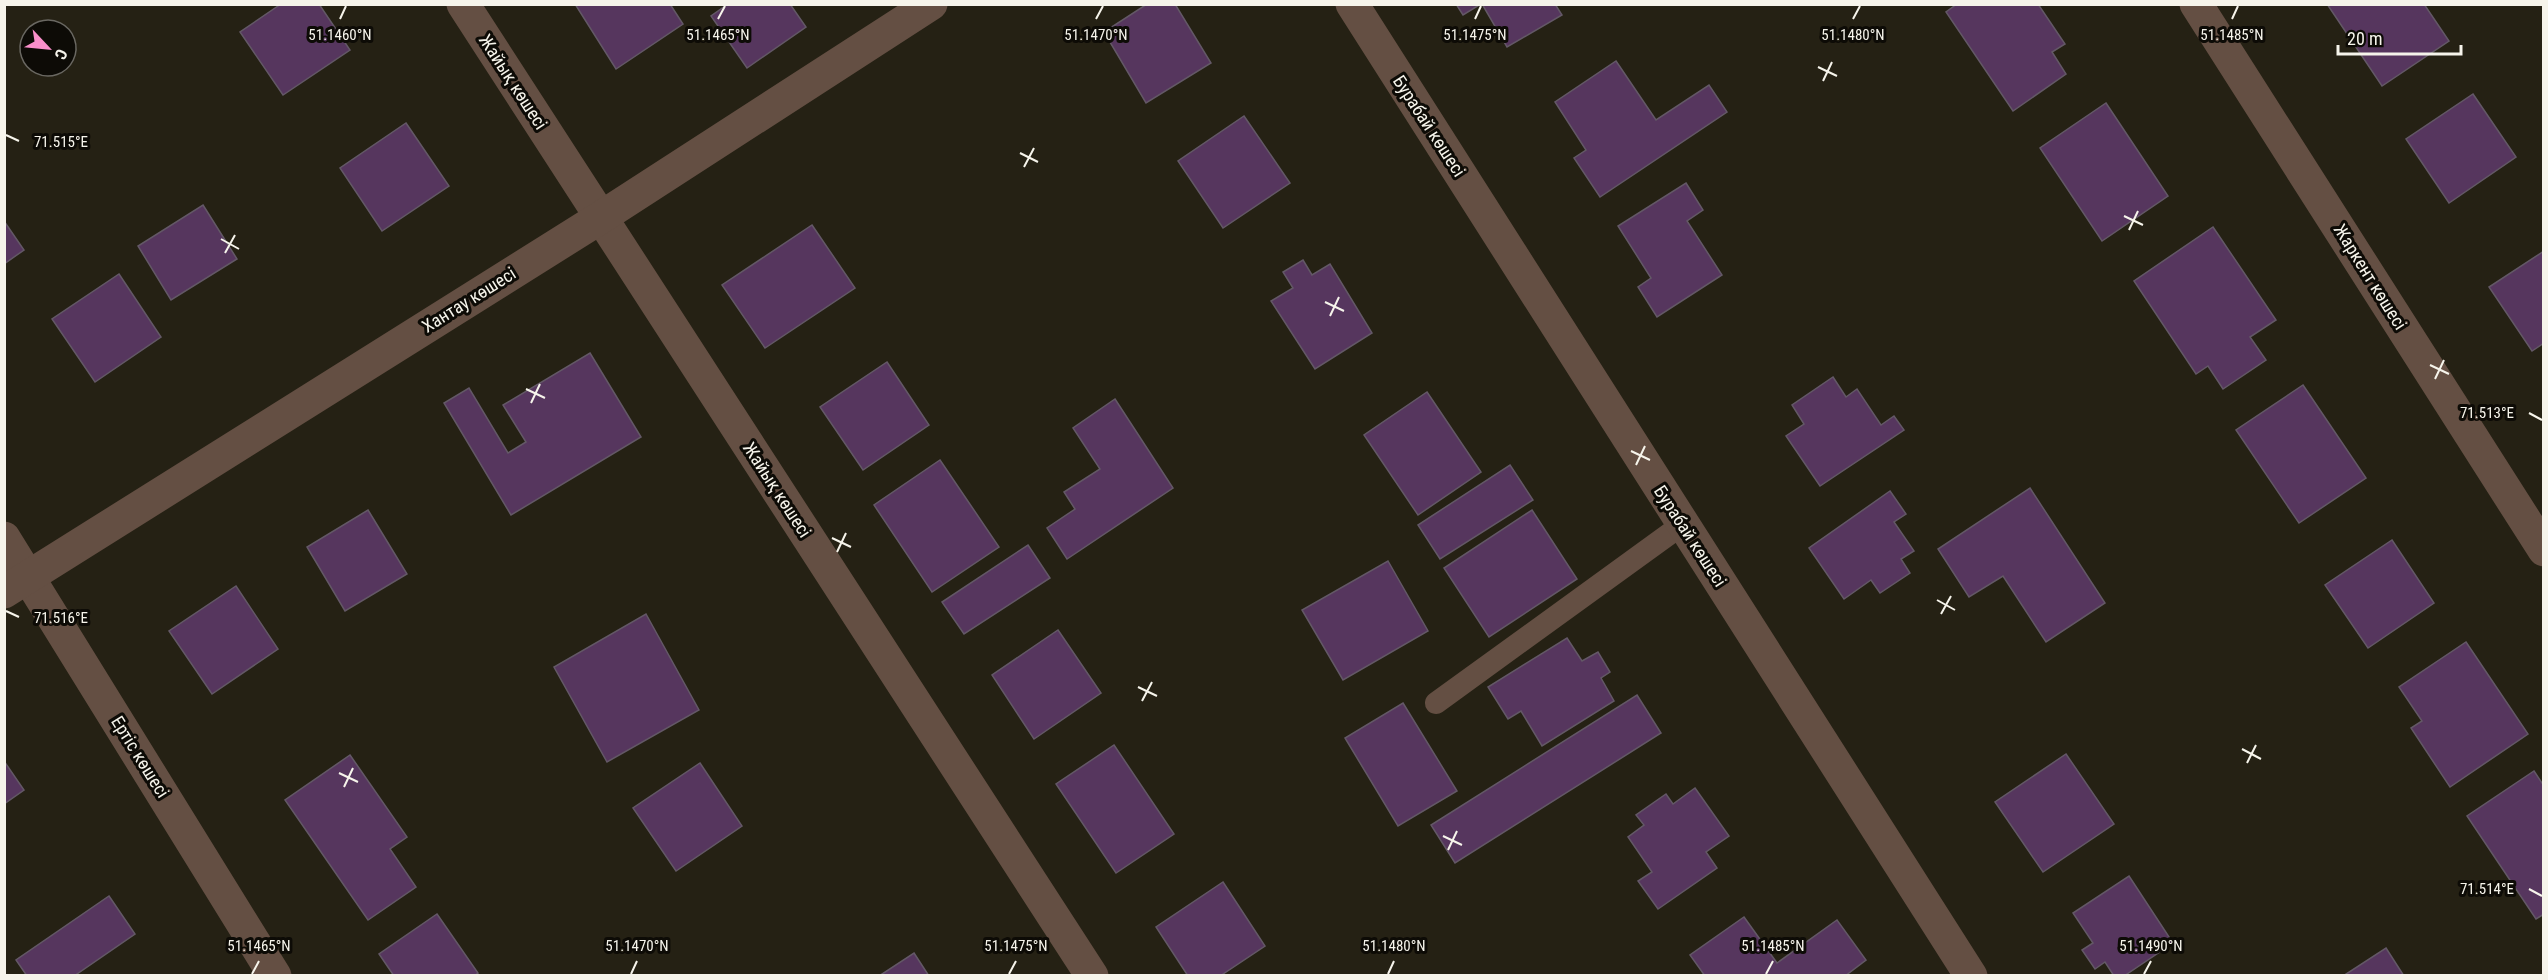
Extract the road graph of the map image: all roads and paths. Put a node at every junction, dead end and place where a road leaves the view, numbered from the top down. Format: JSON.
{"nodes":[{"id":1,"x":463,"y":4,"type":"edge"},
{"id":2,"x":931,"y":4,"type":"edge"},
{"id":3,"x":1352,"y":4,"type":"edge"},
{"id":4,"x":2196,"y":4,"type":"edge"},
{"id":5,"x":600,"y":218,"type":"junction"},
{"id":6,"x":1683,"y":524,"type":"junction"},
{"id":7,"x":4,"y":538,"type":"edge"},
{"id":8,"x":2544,"y":550,"type":"edge"},
{"id":9,"x":17,"y":585,"type":"edge"},
{"id":10,"x":1436,"y":703,"type":"dead end"},
{"id":11,"x":275,"y":975,"type":"edge"},
{"id":12,"x":1092,"y":975,"type":"edge"},
{"id":13,"x":1971,"y":975,"type":"edge"}],
"edges":[{"from":1,"to":5,"type":"street","name":"Жайық көшесі"},
{"from":2,"to":5,"type":"street","name":"Хантау көшесі"},
{"from":3,"to":6,"type":"street","name":"Бурабай көшесі"},
{"from":4,"to":8,"type":"street","name":"Жаркент көшесі"},
{"from":5,"to":9,"type":"street","name":"Хантау көшесі"},
{"from":5,"to":12,"type":"street","name":"Жайық көшесі"},
{"from":6,"to":10,"type":"lane"},
{"from":6,"to":13,"type":"street","name":"Бурабай көшесі"},
{"from":7,"to":9,"type":"street","name":"Ертіс көшесі"},
{"from":9,"to":11,"type":"street","name":"Ертіс көшесі"}]}
